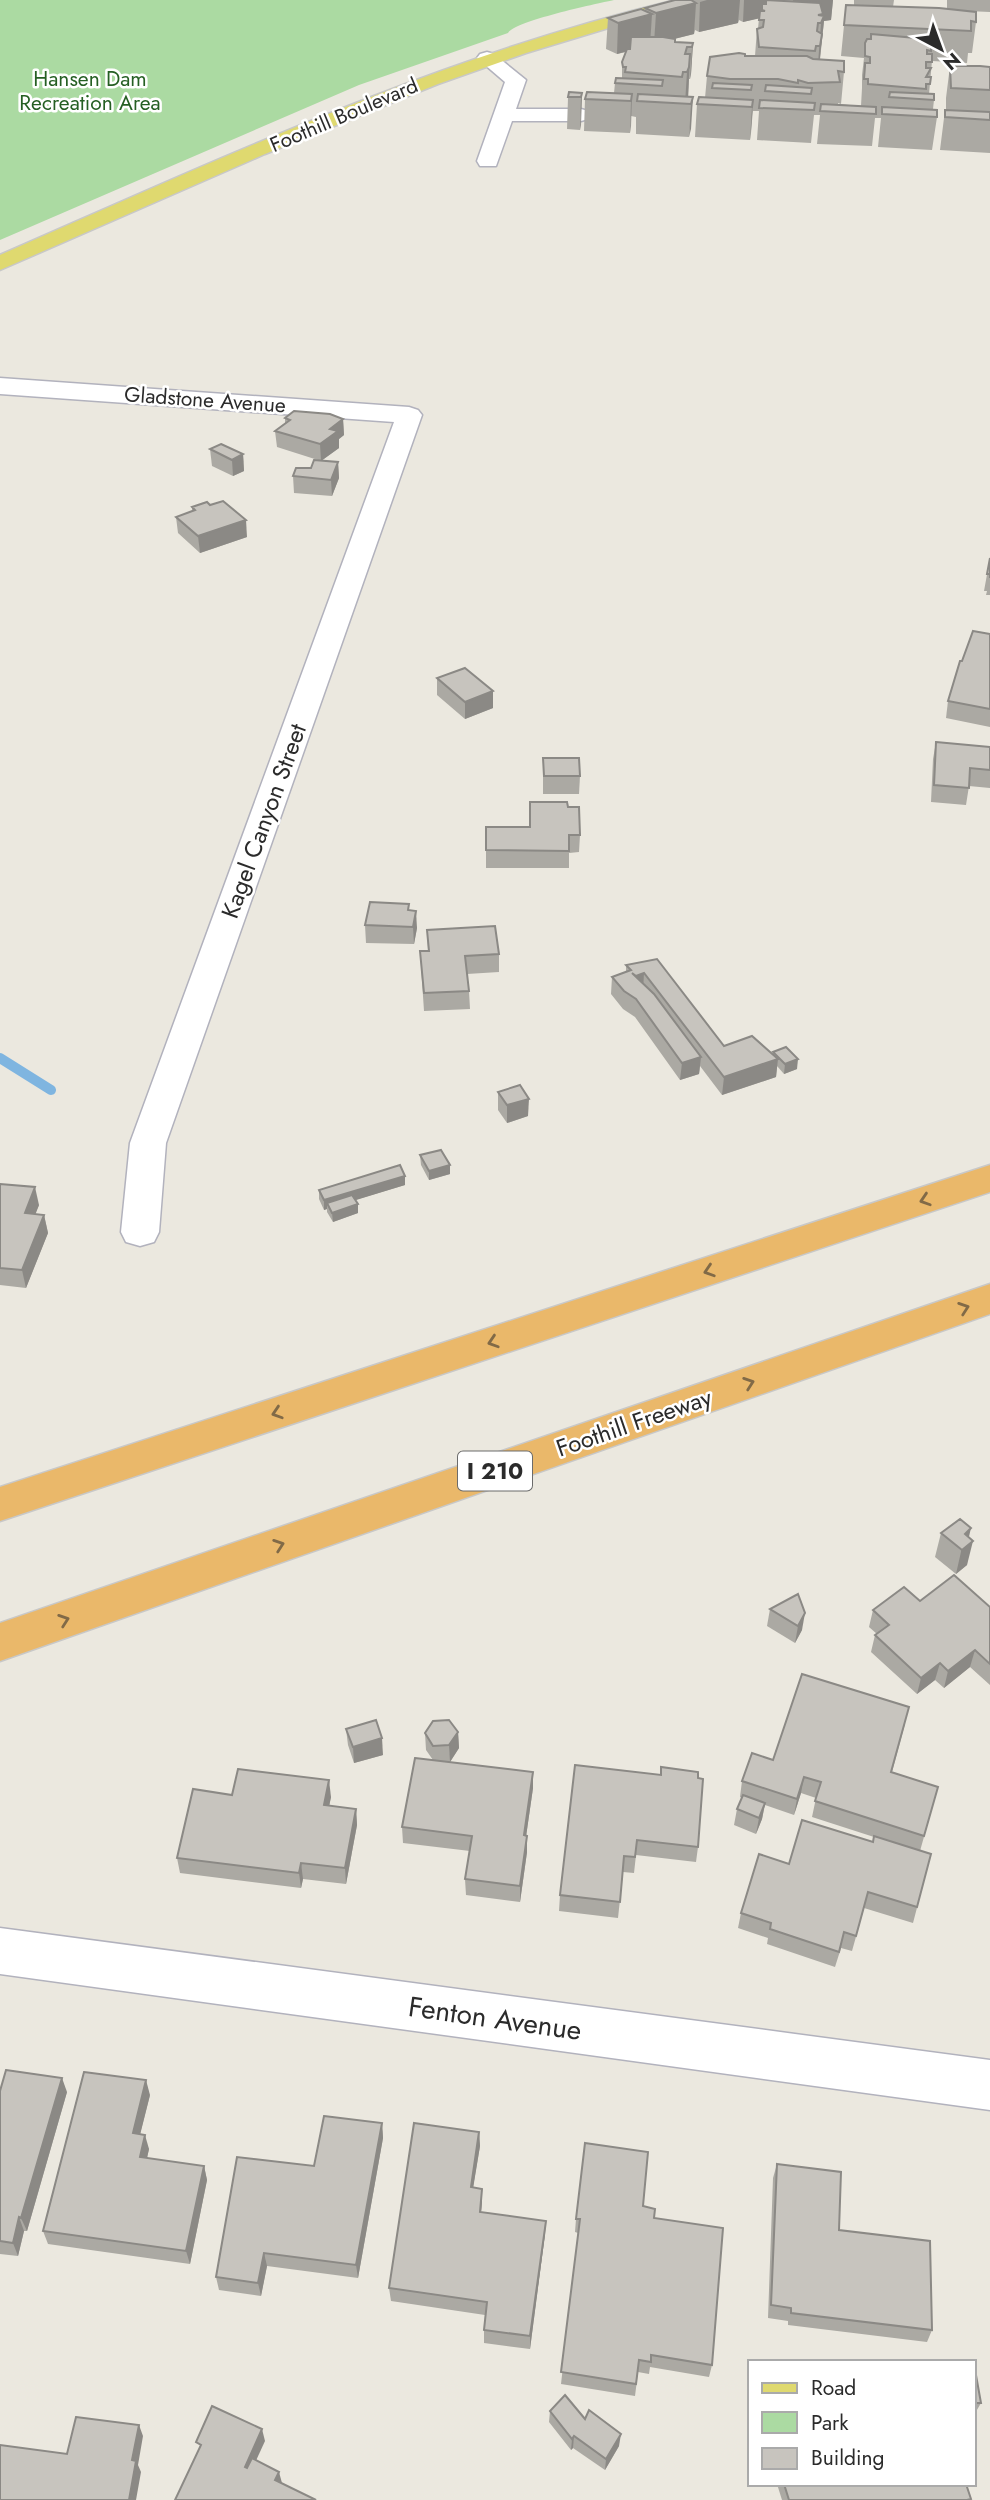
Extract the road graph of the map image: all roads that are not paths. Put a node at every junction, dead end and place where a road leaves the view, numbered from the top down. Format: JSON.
{"nodes":[{"id":1,"x":700,"y":0,"type":"edge"},
{"id":2,"x":487,"y":58,"type":"junction"},
{"id":3,"x":504,"y":114,"type":"junction"},
{"id":4,"x":581,"y":115,"type":"edge"},
{"id":5,"x":488,"y":161,"type":"dead end"},
{"id":6,"x":0,"y":263,"type":"edge"},
{"id":7,"x":0,"y":386,"type":"edge"},
{"id":8,"x":409,"y":415,"type":"joint"},
{"id":9,"x":990,"y":1178,"type":"edge"},
{"id":10,"x":140,"y":1232,"type":"dead end"},
{"id":11,"x":990,"y":1299,"type":"edge"},
{"id":12,"x":0,"y":1504,"type":"edge"},
{"id":13,"x":0,"y":1642,"type":"edge"},
{"id":14,"x":0,"y":1951,"type":"edge"},
{"id":15,"x":990,"y":2085,"type":"edge"}],
"edges":[{"from":1,"to":2,"type":"main road","name":"Foothill Boulevard"},
{"from":2,"to":3,"type":"street"},
{"from":2,"to":6,"type":"main road","name":"Foothill Boulevard"},
{"from":3,"to":4,"type":"street"},
{"from":3,"to":5,"type":"street"},
{"from":7,"to":8,"type":"street","name":"Gladstone Avenue"},
{"from":8,"to":10,"type":"street","name":"Kagel Canyon Street"},
{"from":9,"to":12,"type":"highway","one_way":true},
{"from":13,"to":11,"type":"highway","name":"Foothill Freeway","number":"I 210","one_way":true},
{"from":14,"to":15,"type":"street","name":"Fenton Avenue"}]}
